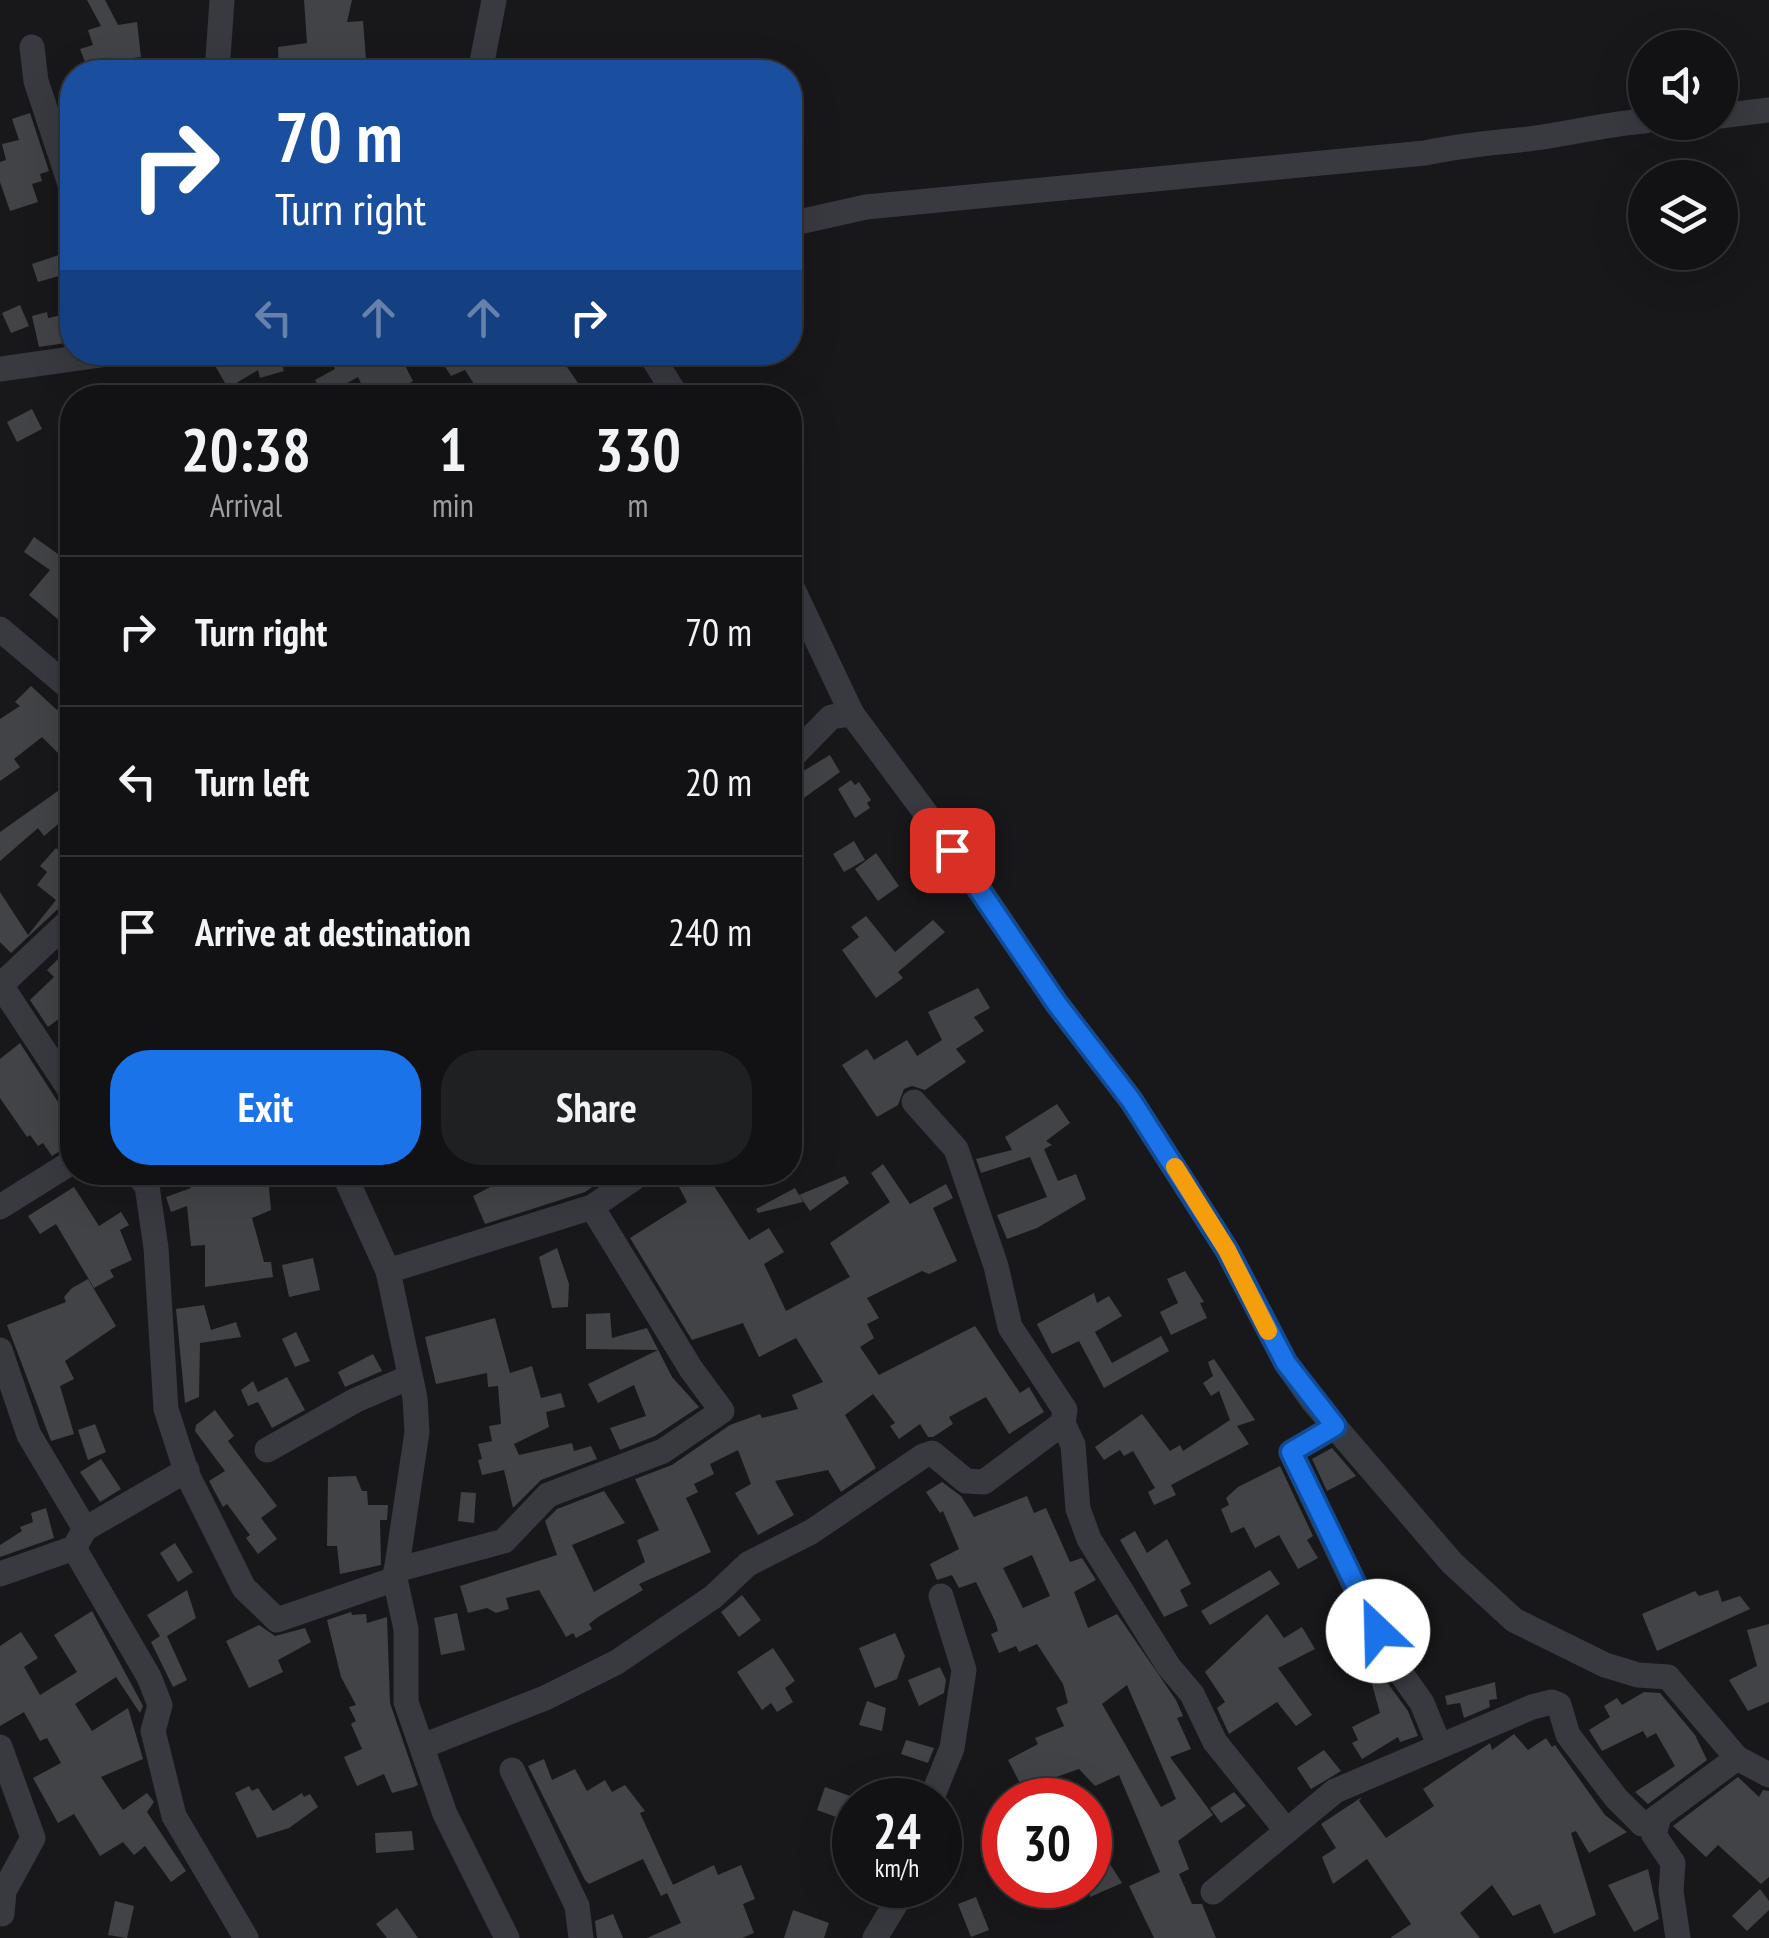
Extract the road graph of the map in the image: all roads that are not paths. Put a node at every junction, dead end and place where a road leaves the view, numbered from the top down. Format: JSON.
{"nodes":[{"id":1,"x":222,"y":0,"type":"edge"},
{"id":2,"x":494,"y":0,"type":"edge"},
{"id":3,"x":32,"y":47,"type":"dead end"},
{"id":4,"x":218,"y":60,"type":"edge"},
{"id":5,"x":482,"y":60,"type":"edge"},
{"id":6,"x":1769,"y":110,"type":"edge"},
{"id":7,"x":1738,"y":114,"type":"edge"},
{"id":8,"x":1628,"y":122,"type":"edge"},
{"id":9,"x":60,"y":154,"type":"edge"},
{"id":10,"x":802,"y":221,"type":"edge"},
{"id":11,"x":60,"y":358,"type":"edge"},
{"id":12,"x":0,"y":369,"type":"edge"},
{"id":13,"x":802,"y":608,"type":"edge"},
{"id":14,"x":0,"y":629,"type":"edge"},
{"id":15,"x":60,"y":680,"type":"edge"},
{"id":16,"x":852,"y":714,"type":"junction"},
{"id":17,"x":802,"y":746,"type":"edge"},
{"id":18,"x":60,"y":929,"type":"edge"},
{"id":19,"x":0,"y":984,"type":"edge"},
{"id":20,"x":60,"y":1075,"type":"edge"},
{"id":21,"x":914,"y":1102,"type":"dead end"},
{"id":22,"x":60,"y":1170,"type":"edge"},
{"id":23,"x":146,"y":1185,"type":"edge"},
{"id":24,"x":349,"y":1185,"type":"edge"},
{"id":25,"x":624,"y":1185,"type":"edge"},
{"id":26,"x":0,"y":1207,"type":"edge"},
{"id":27,"x":592,"y":1207,"type":"junction"},
{"id":28,"x":388,"y":1272,"type":"junction"},
{"id":29,"x":0,"y":1350,"type":"edge"},
{"id":30,"x":410,"y":1377,"type":"junction"},
{"id":31,"x":1063,"y":1423,"type":"junction"},
{"id":32,"x":1335,"y":1426,"type":"junction"},
{"id":33,"x":267,"y":1450,"type":"dead end"},
{"id":34,"x":187,"y":1470,"type":"junction"},
{"id":35,"x":80,"y":1539,"type":"junction"},
{"id":36,"x":0,"y":1574,"type":"edge"},
{"id":37,"x":395,"y":1574,"type":"junction"},
{"id":38,"x":941,"y":1596,"type":"dead end"},
{"id":39,"x":1439,"y":1745,"type":"junction"},
{"id":40,"x":423,"y":1746,"type":"junction"},
{"id":41,"x":0,"y":1747,"type":"edge"},
{"id":42,"x":1737,"y":1758,"type":"junction"},
{"id":43,"x":512,"y":1770,"type":"dead end"},
{"id":44,"x":1769,"y":1775,"type":"edge"},
{"id":45,"x":940,"y":1778,"type":"edge"},
{"id":46,"x":1659,"y":1816,"type":"junction"},
{"id":47,"x":1286,"y":1830,"type":"junction"},
{"id":48,"x":1213,"y":1892,"type":"dead end"},
{"id":49,"x":893,"y":1908,"type":"edge"},
{"id":50,"x":2,"y":1914,"type":"edge"},
{"id":51,"x":246,"y":1938,"type":"edge"},
{"id":52,"x":507,"y":1938,"type":"edge"},
{"id":53,"x":581,"y":1938,"type":"edge"},
{"id":54,"x":874,"y":1938,"type":"edge"},
{"id":55,"x":1678,"y":1938,"type":"edge"}],
"edges":[{"from":1,"to":4,"type":"street"},
{"from":2,"to":5,"type":"street"},
{"from":3,"to":9,"type":"street"},
{"from":6,"to":7,"type":"street"},
{"from":8,"to":10,"type":"street"},
{"from":11,"to":12,"type":"street"},
{"from":13,"to":16,"type":"street"},
{"from":14,"to":15,"type":"street"},
{"from":16,"to":17,"type":"street"},
{"from":16,"to":32,"type":"street"},
{"from":18,"to":19,"type":"street"},
{"from":19,"to":20,"type":"street"},
{"from":21,"to":31,"type":"street"},
{"from":22,"to":26,"type":"street"},
{"from":23,"to":34,"type":"street"},
{"from":24,"to":28,"type":"street"},
{"from":25,"to":27,"type":"street"},
{"from":27,"to":28,"type":"street"},
{"from":27,"to":37,"type":"street"},
{"from":28,"to":30,"type":"street"},
{"from":29,"to":35,"type":"street"},
{"from":30,"to":33,"type":"street"},
{"from":30,"to":37,"type":"street"},
{"from":31,"to":40,"type":"street"},
{"from":31,"to":47,"type":"street"},
{"from":32,"to":39,"type":"street"},
{"from":32,"to":42,"type":"street"},
{"from":34,"to":35,"type":"street"},
{"from":34,"to":37,"type":"street"},
{"from":35,"to":36,"type":"street"},
{"from":35,"to":51,"type":"street"},
{"from":37,"to":40,"type":"street"},
{"from":38,"to":45,"type":"street"},
{"from":39,"to":46,"type":"street"},
{"from":39,"to":47,"type":"street"},
{"from":40,"to":52,"type":"street"},
{"from":41,"to":50,"type":"street"},
{"from":42,"to":44,"type":"street"},
{"from":42,"to":46,"type":"street"},
{"from":43,"to":53,"type":"street"},
{"from":46,"to":55,"type":"street"},
{"from":47,"to":48,"type":"street"},
{"from":49,"to":54,"type":"street"}]}
